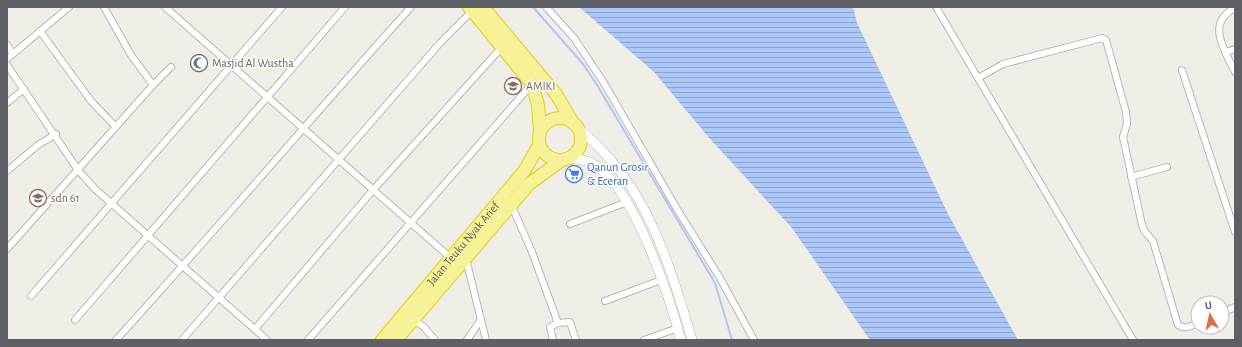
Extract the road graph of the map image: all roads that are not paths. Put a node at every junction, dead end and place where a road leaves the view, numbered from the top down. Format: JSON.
{"nodes":[{"id":1,"x":69,"y":7,"type":"edge"},
{"id":2,"x":104,"y":7,"type":"edge"},
{"id":3,"x":165,"y":7,"type":"edge"},
{"id":4,"x":282,"y":7,"type":"edge"},
{"id":5,"x":345,"y":7,"type":"edge"},
{"id":6,"x":411,"y":7,"type":"edge"},
{"id":7,"x":546,"y":7,"type":"edge"},
{"id":8,"x":936,"y":7,"type":"edge"},
{"id":9,"x":475,"y":8,"type":"edge"},
{"id":10,"x":1231,"y":8,"type":"edge"},
{"id":11,"x":40,"y":31,"type":"junction"},
{"id":12,"x":7,"y":45,"type":"edge"},
{"id":13,"x":502,"y":47,"type":"junction"},
{"id":14,"x":1235,"y":49,"type":"edge"},
{"id":15,"x":1226,"y":52,"type":"junction"},
{"id":16,"x":13,"y":54,"type":"junction"},
{"id":17,"x":7,"y":59,"type":"edge"},
{"id":18,"x":232,"y":64,"type":"junction"},
{"id":19,"x":7,"y":65,"type":"edge"},
{"id":20,"x":171,"y":67,"type":"dead end"},
{"id":21,"x":1182,"y":70,"type":"dead end"},
{"id":22,"x":1235,"y":72,"type":"edge"},
{"id":23,"x":978,"y":78,"type":"junction"},
{"id":24,"x":532,"y":84,"type":"junction"},
{"id":25,"x":153,"y":85,"type":"junction"},
{"id":26,"x":24,"y":89,"type":"junction"},
{"id":27,"x":268,"y":97,"type":"junction"},
{"id":28,"x":7,"y":103,"type":"edge"},
{"id":29,"x":575,"y":125,"type":"junction"},
{"id":30,"x":116,"y":127,"type":"junction"},
{"id":31,"x":302,"y":128,"type":"junction"},
{"id":32,"x":540,"y":131,"type":"junction"},
{"id":33,"x":56,"y":134,"type":"junction"},
{"id":34,"x":539,"y":144,"type":"junction"},
{"id":35,"x":565,"y":159,"type":"junction"},
{"id":36,"x":338,"y":160,"type":"junction"},
{"id":37,"x":1167,"y":167,"type":"dead end"},
{"id":38,"x":78,"y":170,"type":"junction"},
{"id":39,"x":7,"y":171,"type":"edge"},
{"id":40,"x":1131,"y":177,"type":"junction"},
{"id":41,"x":373,"y":190,"type":"junction"},
{"id":42,"x":627,"y":202,"type":"junction"},
{"id":43,"x":511,"y":204,"type":"junction"},
{"id":44,"x":112,"y":205,"type":"junction"},
{"id":45,"x":410,"y":222,"type":"junction"},
{"id":46,"x":570,"y":224,"type":"dead end"},
{"id":47,"x":1235,"y":232,"type":"edge"},
{"id":48,"x":148,"y":236,"type":"junction"},
{"id":49,"x":7,"y":249,"type":"edge"},
{"id":50,"x":452,"y":259,"type":"junction"},
{"id":51,"x":466,"y":259,"type":"junction"},
{"id":52,"x":183,"y":267,"type":"junction"},
{"id":53,"x":661,"y":280,"type":"junction"},
{"id":54,"x":31,"y":296,"type":"dead end"},
{"id":55,"x":218,"y":299,"type":"junction"},
{"id":56,"x":605,"y":301,"type":"dead end"},
{"id":57,"x":75,"y":320,"type":"dead end"},
{"id":58,"x":414,"y":320,"type":"junction"},
{"id":59,"x":480,"y":321,"type":"junction"},
{"id":60,"x":558,"y":323,"type":"junction"},
{"id":61,"x":1190,"y":327,"type":"edge"},
{"id":62,"x":678,"y":328,"type":"junction"},
{"id":63,"x":255,"y":329,"type":"junction"},
{"id":64,"x":116,"y":340,"type":"edge"},
{"id":65,"x":182,"y":340,"type":"edge"},
{"id":66,"x":266,"y":340,"type":"edge"},
{"id":67,"x":308,"y":340,"type":"edge"},
{"id":68,"x":382,"y":340,"type":"edge"},
{"id":69,"x":396,"y":340,"type":"edge"},
{"id":70,"x":435,"y":340,"type":"edge"},
{"id":71,"x":468,"y":340,"type":"edge"},
{"id":72,"x":486,"y":340,"type":"edge"},
{"id":73,"x":553,"y":340,"type":"edge"},
{"id":74,"x":576,"y":340,"type":"edge"},
{"id":75,"x":644,"y":340,"type":"edge"},
{"id":76,"x":681,"y":340,"type":"edge"},
{"id":77,"x":692,"y":340,"type":"edge"},
{"id":78,"x":754,"y":340,"type":"edge"},
{"id":79,"x":1133,"y":340,"type":"edge"}],
"edges":[{"from":1,"to":11,"type":"street"},
{"from":2,"to":25,"type":"street"},
{"from":3,"to":18,"type":"street"},
{"from":4,"to":18,"type":"street"},
{"from":5,"to":27,"type":"street"},
{"from":6,"to":31,"type":"street"},
{"from":7,"to":78,"type":"street"},
{"from":8,"to":23,"type":"street"},
{"from":9,"to":13,"type":"highway"},
{"from":9,"to":29,"type":"highway"},
{"from":9,"to":36,"type":"street"},
{"from":10,"to":15,"type":"street"},
{"from":11,"to":16,"type":"street"},
{"from":11,"to":30,"type":"street"},
{"from":12,"to":16,"type":"street"},
{"from":13,"to":24,"type":"highway"},
{"from":13,"to":41,"type":"street"},
{"from":14,"to":15,"type":"street"},
{"from":15,"to":22,"type":"street"},
{"from":16,"to":17,"type":"street"},
{"from":18,"to":27,"type":"street"},
{"from":18,"to":44,"type":"street"},
{"from":19,"to":26,"type":"street"},
{"from":20,"to":25,"type":"street"},
{"from":21,"to":47,"type":"street"},
{"from":23,"to":40,"type":"street"},
{"from":23,"to":79,"type":"street"},
{"from":24,"to":32,"type":"highway"},
{"from":24,"to":45,"type":"street"},
{"from":25,"to":30,"type":"street"},
{"from":26,"to":28,"type":"street"},
{"from":26,"to":33,"type":"street"},
{"from":27,"to":31,"type":"street"},
{"from":27,"to":48,"type":"street"},
{"from":29,"to":32,"type":"highway"},
{"from":29,"to":35,"type":"highway"},
{"from":29,"to":77,"type":"main road"},
{"from":30,"to":38,"type":"street"},
{"from":31,"to":36,"type":"street"},
{"from":31,"to":52,"type":"street"},
{"from":32,"to":34,"type":"highway"},
{"from":33,"to":38,"type":"street"},
{"from":33,"to":39,"type":"street"},
{"from":34,"to":35,"type":"highway"},
{"from":34,"to":50,"type":"highway","name":"Jalan Teuku Nyak Arief"},
{"from":35,"to":42,"type":"main road"},
{"from":35,"to":43,"type":"highway","name":"Jalan Teuku Nyak Arief"},
{"from":36,"to":41,"type":"street"},
{"from":36,"to":55,"type":"street"},
{"from":37,"to":40,"type":"street"},
{"from":38,"to":44,"type":"street"},
{"from":38,"to":49,"type":"street"},
{"from":40,"to":61,"type":"street"},
{"from":41,"to":45,"type":"street"},
{"from":41,"to":63,"type":"street"},
{"from":42,"to":46,"type":"street"},
{"from":42,"to":53,"type":"main road"},
{"from":43,"to":51,"type":"highway","name":"Jalan Teuku Nyak Arief"},
{"from":43,"to":60,"type":"street"},
{"from":44,"to":48,"type":"street"},
{"from":44,"to":54,"type":"street"},
{"from":45,"to":50,"type":"street"},
{"from":45,"to":67,"type":"street"},
{"from":48,"to":52,"type":"street"},
{"from":48,"to":57,"type":"street"},
{"from":50,"to":68,"type":"highway","name":"Jalan Teuku Nyak Arief"},
{"from":51,"to":58,"type":"highway","name":"Jalan Teuku Nyak Arief"},
{"from":51,"to":59,"type":"street"},
{"from":52,"to":55,"type":"street"},
{"from":52,"to":64,"type":"street"},
{"from":53,"to":56,"type":"street"},
{"from":53,"to":62,"type":"main road"},
{"from":55,"to":63,"type":"street"},
{"from":55,"to":65,"type":"street"},
{"from":58,"to":69,"type":"highway","name":"Jalan Teuku Nyak Arief"},
{"from":58,"to":70,"type":"street"},
{"from":59,"to":71,"type":"street"},
{"from":59,"to":72,"type":"street"},
{"from":60,"to":73,"type":"street"},
{"from":60,"to":74,"type":"street"},
{"from":62,"to":75,"type":"street"},
{"from":62,"to":76,"type":"main road"},
{"from":63,"to":66,"type":"street"}]}
